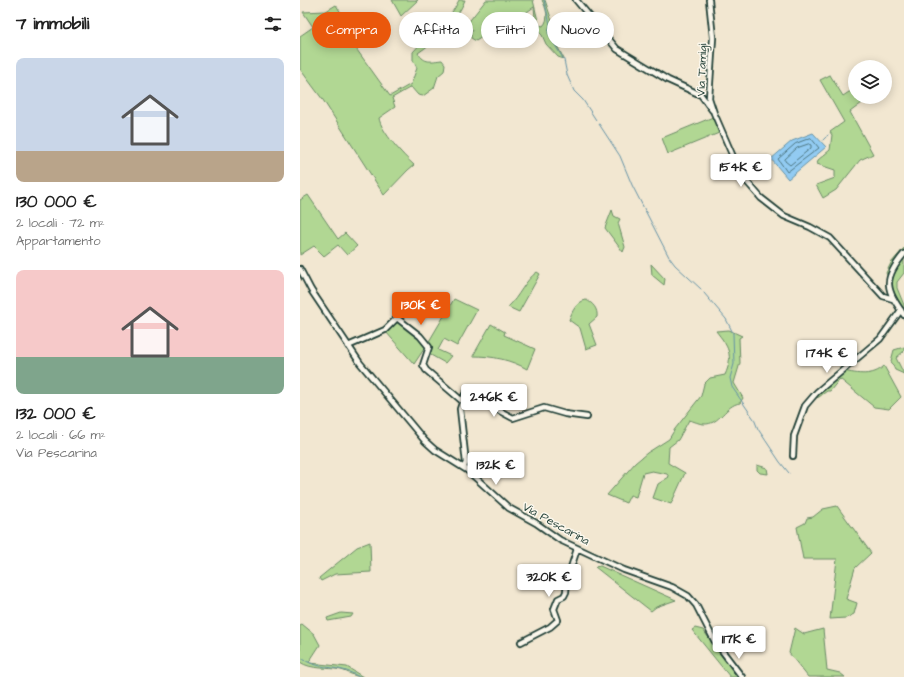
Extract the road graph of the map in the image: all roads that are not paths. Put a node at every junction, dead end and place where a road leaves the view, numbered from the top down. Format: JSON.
{"nodes":[{"id":1,"x":576,"y":0,"type":"edge"},
{"id":2,"x":709,"y":0,"type":"edge"},
{"id":3,"x":714,"y":112,"type":"junction"},
{"id":4,"x":904,"y":254,"type":"edge"},
{"id":5,"x":300,"y":269,"type":"edge"},
{"id":6,"x":893,"y":299,"type":"junction"},
{"id":7,"x":901,"y":310,"type":"junction"},
{"id":8,"x":904,"y":315,"type":"edge"},
{"id":9,"x":348,"y":346,"type":"junction"},
{"id":10,"x":462,"y":400,"type":"junction"},
{"id":11,"x":587,"y":416,"type":"dead end"},
{"id":12,"x":793,"y":456,"type":"dead end"},
{"id":13,"x":464,"y":467,"type":"junction"},
{"id":14,"x":577,"y":548,"type":"junction"},
{"id":15,"x":521,"y":642,"type":"dead end"},
{"id":16,"x":742,"y":677,"type":"edge"}],
"edges":[{"from":1,"to":3,"type":"street"},
{"from":2,"to":3,"type":"street","name":"Via Tamigi"},
{"from":3,"to":6,"type":"street","name":"Via Tamigi"},
{"from":4,"to":6,"type":"street"},
{"from":5,"to":9,"type":"street","name":"Via Pescarina"},
{"from":6,"to":7,"type":"street"},
{"from":7,"to":8,"type":"street"},
{"from":7,"to":12,"type":"street"},
{"from":9,"to":10,"type":"street"},
{"from":9,"to":13,"type":"street","name":"Via Pescarina"},
{"from":10,"to":11,"type":"street"},
{"from":10,"to":13,"type":"street"},
{"from":13,"to":14,"type":"street","name":"Via Pescarina"},
{"from":14,"to":15,"type":"street"},
{"from":14,"to":16,"type":"street","name":"Via Pescarina"}]}
